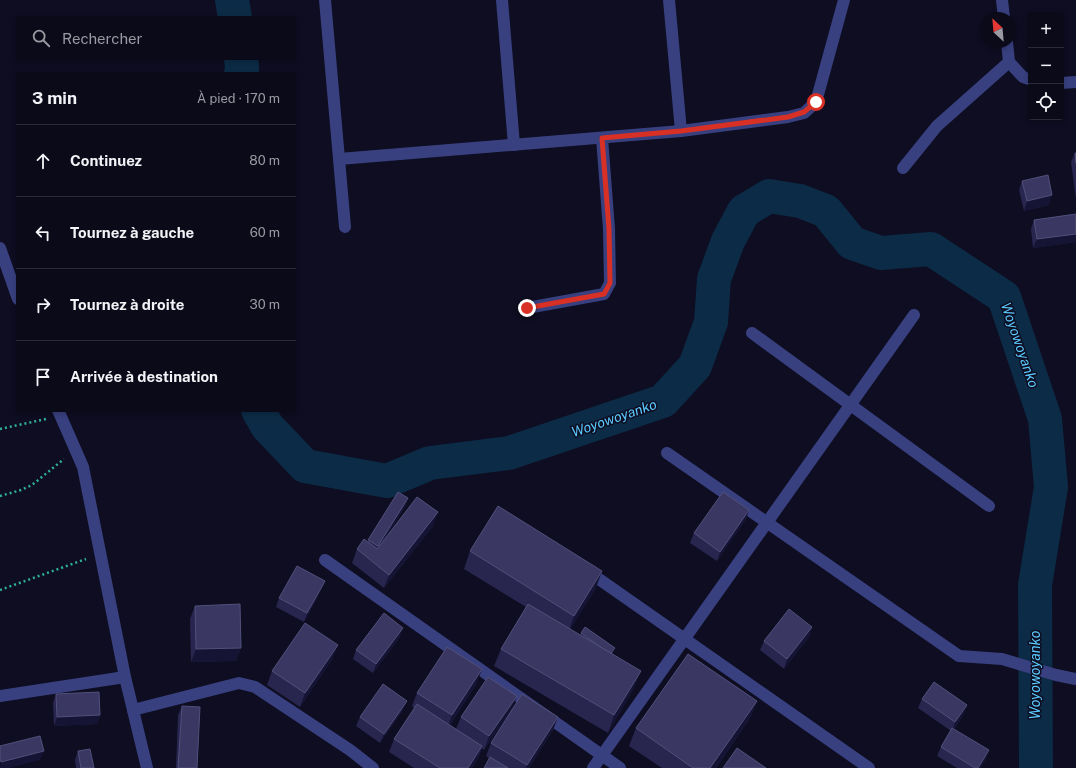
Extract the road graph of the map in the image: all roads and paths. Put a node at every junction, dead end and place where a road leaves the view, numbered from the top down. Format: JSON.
{"nodes":[{"id":1,"x":324,"y":0,"type":"edge"},
{"id":2,"x":502,"y":0,"type":"edge"},
{"id":3,"x":669,"y":0,"type":"edge"},
{"id":4,"x":844,"y":0,"type":"edge"},
{"id":5,"x":1002,"y":0,"type":"edge"},
{"id":6,"x":1003,"y":12,"type":"edge"},
{"id":7,"x":1008,"y":48,"type":"edge"},
{"id":8,"x":1009,"y":62,"type":"junction"},
{"id":9,"x":1028,"y":79,"type":"edge"},
{"id":10,"x":1076,"y":82,"type":"edge"},
{"id":11,"x":1064,"y":83,"type":"edge"},
{"id":12,"x":681,"y":131,"type":"junction"},
{"id":13,"x":602,"y":138,"type":"junction"},
{"id":14,"x":514,"y":145,"type":"junction"},
{"id":15,"x":339,"y":159,"type":"junction"},
{"id":16,"x":903,"y":168,"type":"dead end"},
{"id":17,"x":346,"y":227,"type":"dead end"},
{"id":18,"x":0,"y":248,"type":"edge"},
{"id":19,"x":16,"y":292,"type":"edge"},
{"id":20,"x":527,"y":308,"type":"dead end"},
{"id":21,"x":914,"y":315,"type":"dead end"},
{"id":22,"x":752,"y":333,"type":"dead end"},
{"id":23,"x":850,"y":405,"type":"junction"},
{"id":24,"x":59,"y":413,"type":"edge"},
{"id":25,"x":0,"y":429,"type":"edge"},
{"id":26,"x":75,"y":450,"type":"junction"},
{"id":27,"x":667,"y":453,"type":"dead end"},
{"id":28,"x":0,"y":496,"type":"edge"},
{"id":29,"x":989,"y":506,"type":"dead end"},
{"id":30,"x":767,"y":522,"type":"junction"},
{"id":31,"x":100,"y":555,"type":"junction"},
{"id":32,"x":325,"y":560,"type":"dead end"},
{"id":33,"x":577,"y":564,"type":"edge"},
{"id":34,"x":0,"y":590,"type":"edge"},
{"id":35,"x":684,"y":639,"type":"junction"},
{"id":36,"x":124,"y":677,"type":"junction"},
{"id":37,"x":1076,"y":679,"type":"edge"},
{"id":38,"x":0,"y":696,"type":"edge"},
{"id":39,"x":133,"y":710,"type":"junction"},
{"id":40,"x":602,"y":755,"type":"junction"},
{"id":41,"x":147,"y":768,"type":"edge"},
{"id":42,"x":373,"y":768,"type":"edge"},
{"id":43,"x":593,"y":768,"type":"edge"},
{"id":44,"x":620,"y":768,"type":"edge"},
{"id":45,"x":869,"y":768,"type":"edge"}],
"edges":[{"from":1,"to":15,"type":"street"},
{"from":2,"to":14,"type":"street"},
{"from":3,"to":12,"type":"street"},
{"from":4,"to":12,"type":"street"},
{"from":5,"to":6,"type":"street"},
{"from":7,"to":8,"type":"street"},
{"from":8,"to":9,"type":"street"},
{"from":8,"to":16,"type":"street"},
{"from":10,"to":11,"type":"street"},
{"from":12,"to":13,"type":"street"},
{"from":13,"to":14,"type":"street"},
{"from":13,"to":20,"type":"street"},
{"from":14,"to":15,"type":"street"},
{"from":15,"to":17,"type":"street"},
{"from":18,"to":19,"type":"street"},
{"from":21,"to":23,"type":"street"},
{"from":22,"to":23,"type":"street"},
{"from":23,"to":29,"type":"street"},
{"from":23,"to":30,"type":"street"},
{"from":24,"to":25,"type":"path"},
{"from":24,"to":26,"type":"street"},
{"from":26,"to":28,"type":"path"},
{"from":26,"to":31,"type":"street"},
{"from":27,"to":30,"type":"street"},
{"from":30,"to":35,"type":"street"},
{"from":30,"to":37,"type":"street"},
{"from":31,"to":34,"type":"path"},
{"from":31,"to":36,"type":"street"},
{"from":32,"to":40,"type":"street"},
{"from":33,"to":35,"type":"street"},
{"from":35,"to":40,"type":"street"},
{"from":35,"to":45,"type":"street"},
{"from":36,"to":38,"type":"street"},
{"from":36,"to":39,"type":"street"},
{"from":39,"to":41,"type":"street"},
{"from":39,"to":42,"type":"street"},
{"from":40,"to":43,"type":"street"},
{"from":40,"to":44,"type":"street"}]}
